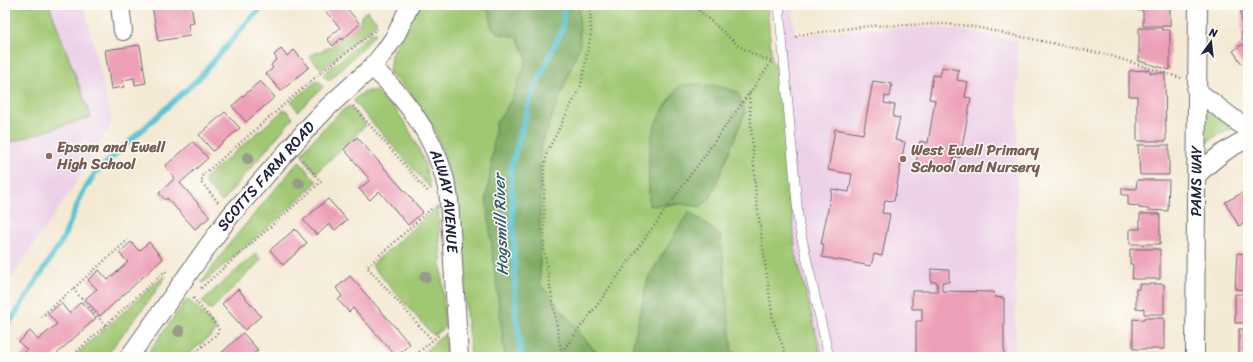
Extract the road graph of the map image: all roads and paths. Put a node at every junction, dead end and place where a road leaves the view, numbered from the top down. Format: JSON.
{"nodes":[{"id":1,"x":120,"y":5,"type":"edge"},
{"id":2,"x":410,"y":5,"type":"edge"},
{"id":3,"x":590,"y":5,"type":"edge"},
{"id":4,"x":693,"y":5,"type":"edge"},
{"id":5,"x":779,"y":5,"type":"edge"},
{"id":6,"x":1198,"y":5,"type":"edge"},
{"id":7,"x":378,"y":29,"type":"dead end"},
{"id":8,"x":123,"y":31,"type":"dead end"},
{"id":9,"x":783,"y":54,"type":"junction"},
{"id":10,"x":771,"y":55,"type":"dead end"},
{"id":11,"x":772,"y":62,"type":"junction"},
{"id":12,"x":372,"y":67,"type":"junction"},
{"id":13,"x":1196,"y":86,"type":"junction"},
{"id":14,"x":749,"y":93,"type":"junction"},
{"id":15,"x":352,"y":104,"type":"dead end"},
{"id":16,"x":1248,"y":130,"type":"edge"},
{"id":17,"x":1248,"y":139,"type":"edge"},
{"id":18,"x":291,"y":148,"type":"junction"},
{"id":19,"x":1197,"y":175,"type":"junction"},
{"id":20,"x":444,"y":202,"type":"junction"},
{"id":21,"x":230,"y":216,"type":"junction"},
{"id":22,"x":128,"y":240,"type":"dead end"},
{"id":23,"x":73,"y":289,"type":"junction"},
{"id":24,"x":186,"y":290,"type":"junction"},
{"id":25,"x":42,"y":317,"type":"dead end"},
{"id":26,"x":106,"y":326,"type":"junction"},
{"id":27,"x":458,"y":330,"type":"junction"},
{"id":28,"x":432,"y":340,"type":"junction"},
{"id":29,"x":562,"y":352,"type":"junction"},
{"id":30,"x":71,"y":357,"type":"edge"},
{"id":31,"x":129,"y":357,"type":"edge"},
{"id":32,"x":190,"y":357,"type":"edge"},
{"id":33,"x":413,"y":357,"type":"edge"},
{"id":34,"x":459,"y":357,"type":"edge"},
{"id":35,"x":562,"y":357,"type":"edge"},
{"id":36,"x":787,"y":357,"type":"edge"},
{"id":37,"x":829,"y":357,"type":"edge"},
{"id":38,"x":1195,"y":357,"type":"edge"}],
"edges":[{"from":1,"to":8,"type":"street"},
{"from":2,"to":12,"type":"street","name":"SCOTTS FARM ROAD"},
{"from":3,"to":29,"type":"path"},
{"from":4,"to":11,"type":"path"},
{"from":5,"to":9,"type":"lane"},
{"from":6,"to":13,"type":"street","name":"PAMS WAY"},
{"from":7,"to":21,"type":"path"},
{"from":9,"to":11,"type":"path"},
{"from":9,"to":13,"type":"path"},
{"from":9,"to":37,"type":"lane"},
{"from":10,"to":11,"type":"path"},
{"from":11,"to":14,"type":"path"},
{"from":12,"to":18,"type":"street","name":"SCOTTS FARM ROAD"},
{"from":12,"to":20,"type":"street","name":"ALWAY AVENUE"},
{"from":13,"to":16,"type":"street"},
{"from":13,"to":19,"type":"street","name":"PAMS WAY"},
{"from":14,"to":29,"type":"path"},
{"from":14,"to":36,"type":"path"},
{"from":15,"to":20,"type":"path"},
{"from":17,"to":19,"type":"street"},
{"from":18,"to":21,"type":"street","name":"SCOTTS FARM ROAD"},
{"from":18,"to":24,"type":"path"},
{"from":19,"to":38,"type":"street","name":"PAMS WAY"},
{"from":20,"to":27,"type":"street","name":"ALWAY AVENUE"},
{"from":20,"to":28,"type":"path"},
{"from":21,"to":24,"type":"street","name":"SCOTTS FARM ROAD"},
{"from":22,"to":23,"type":"path"},
{"from":23,"to":25,"type":"path"},
{"from":23,"to":26,"type":"path"},
{"from":24,"to":26,"type":"path"},
{"from":24,"to":31,"type":"street","name":"SCOTTS FARM ROAD"},
{"from":24,"to":32,"type":"path"},
{"from":26,"to":30,"type":"path"},
{"from":27,"to":28,"type":"path"},
{"from":27,"to":34,"type":"street","name":"ALWAY AVENUE"},
{"from":28,"to":33,"type":"path"},
{"from":29,"to":35,"type":"path"}]}
